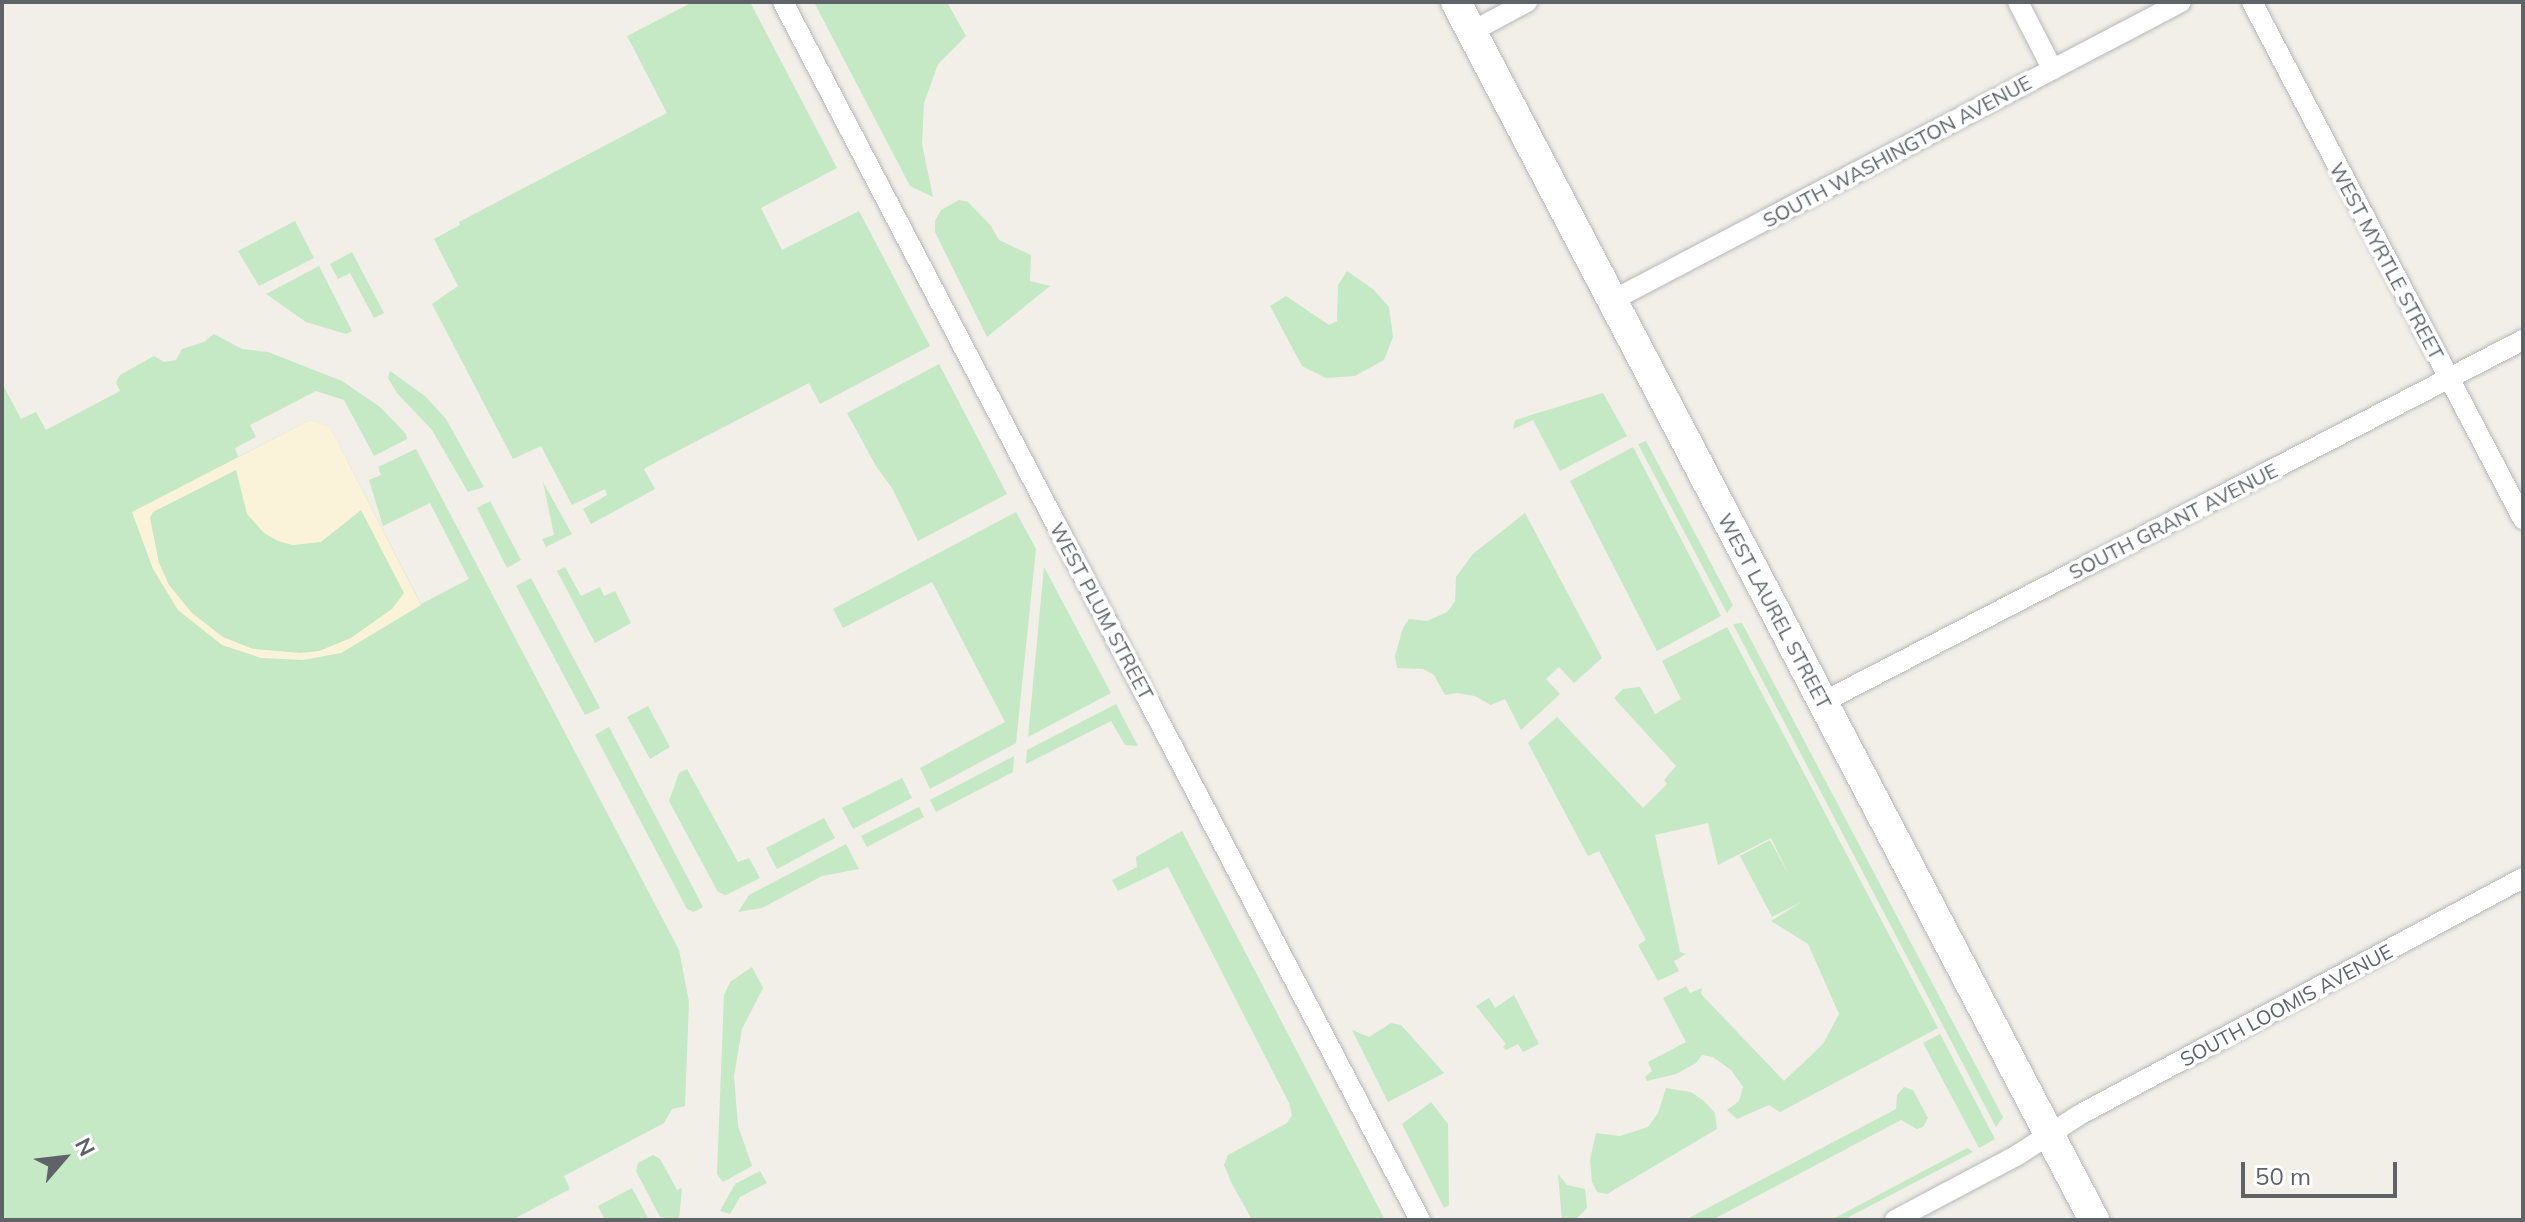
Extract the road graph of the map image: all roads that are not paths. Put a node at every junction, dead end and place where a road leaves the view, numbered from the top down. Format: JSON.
{"nodes":[{"id":1,"x":783,"y":2,"type":"edge"},
{"id":2,"x":1456,"y":2,"type":"edge"},
{"id":3,"x":1527,"y":2,"type":"edge"},
{"id":4,"x":2018,"y":2,"type":"edge"},
{"id":5,"x":2181,"y":2,"type":"edge"},
{"id":6,"x":2252,"y":2,"type":"edge"},
{"id":7,"x":1471,"y":32,"type":"junction"},
{"id":8,"x":2053,"y":70,"type":"junction"},
{"id":9,"x":1613,"y":300,"type":"junction"},
{"id":10,"x":2523,"y":340,"type":"edge"},
{"id":11,"x":2449,"y":378,"type":"junction"},
{"id":12,"x":2523,"y":519,"type":"edge"},
{"id":13,"x":1823,"y":702,"type":"junction"},
{"id":14,"x":2523,"y":878,"type":"edge"},
{"id":15,"x":2049,"y":1134,"type":"junction"},
{"id":16,"x":1420,"y":1220,"type":"edge"},
{"id":17,"x":1895,"y":1220,"type":"edge"},
{"id":18,"x":2094,"y":1220,"type":"edge"}],
"edges":[{"from":1,"to":16,"type":"street","name":"WEST PLUM STREET"},
{"from":2,"to":7,"type":"main road","name":"WEST LAUREL STREET"},
{"from":3,"to":7,"type":"street"},
{"from":4,"to":8,"type":"street"},
{"from":5,"to":8,"type":"street","name":"SOUTH WASHINGTON AVENUE"},
{"from":6,"to":11,"type":"street","name":"WEST MYRTLE STREET"},
{"from":7,"to":9,"type":"main road","name":"WEST LAUREL STREET"},
{"from":8,"to":9,"type":"street","name":"SOUTH WASHINGTON AVENUE"},
{"from":9,"to":13,"type":"main road","name":"WEST LAUREL STREET"},
{"from":10,"to":11,"type":"street","name":"SOUTH GRANT AVENUE"},
{"from":11,"to":12,"type":"street","name":"WEST MYRTLE STREET"},
{"from":11,"to":13,"type":"street","name":"SOUTH GRANT AVENUE"},
{"from":13,"to":15,"type":"main road","name":"WEST LAUREL STREET"},
{"from":14,"to":15,"type":"street","name":"SOUTH LOOMIS AVENUE"},
{"from":15,"to":17,"type":"street","name":"SOUTH LOOMIS AVENUE"},
{"from":15,"to":18,"type":"main road","name":"WEST LAUREL STREET"}]}
